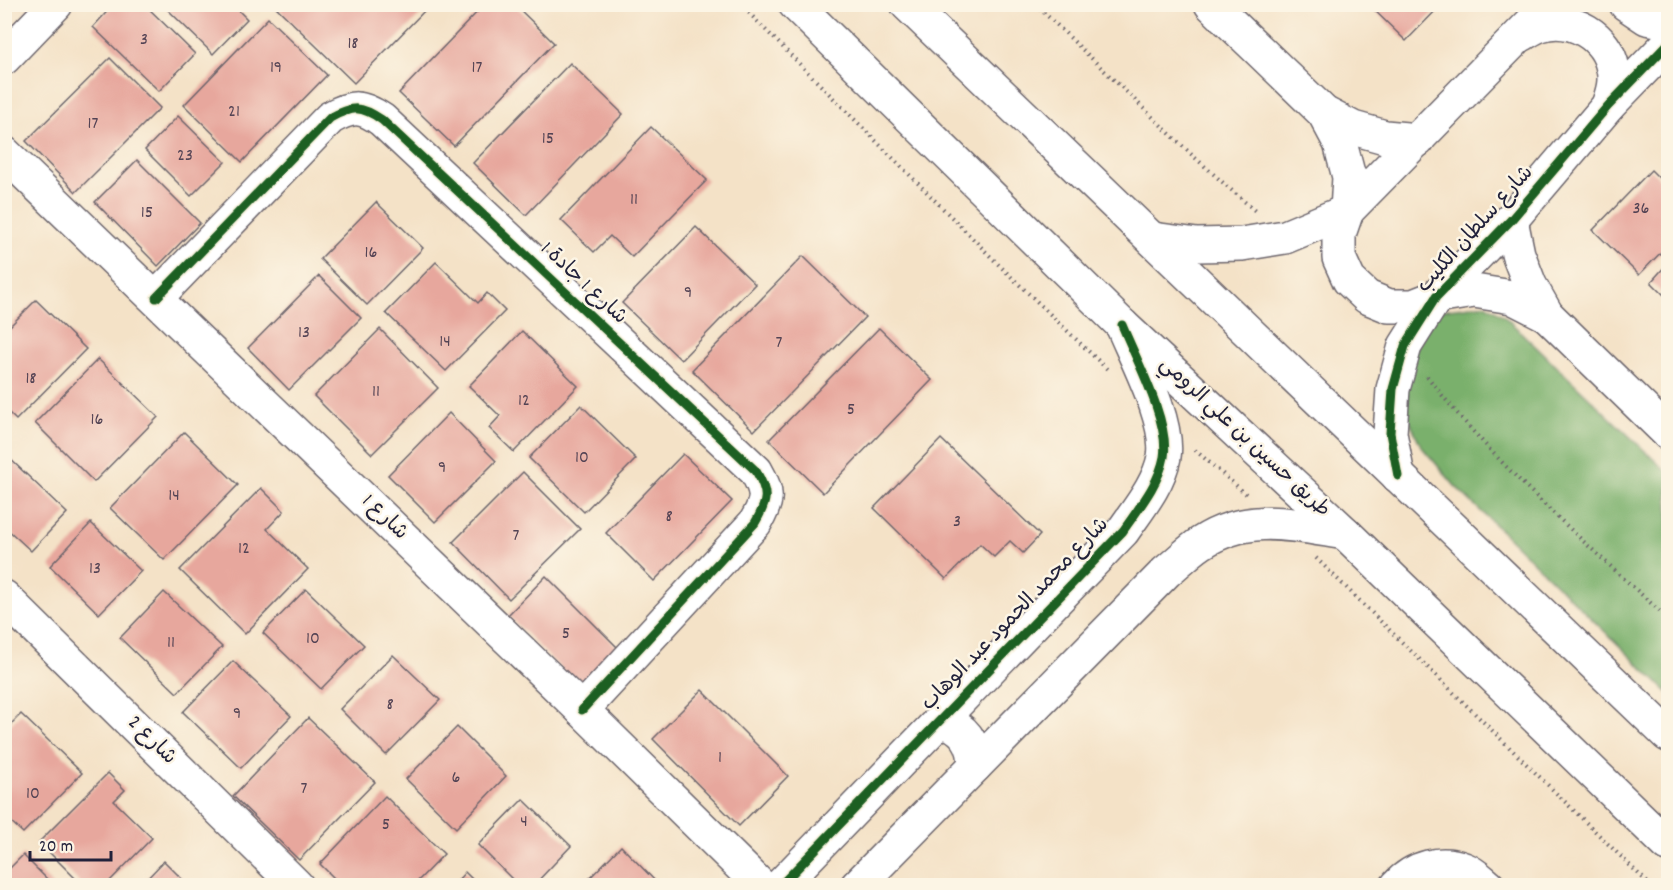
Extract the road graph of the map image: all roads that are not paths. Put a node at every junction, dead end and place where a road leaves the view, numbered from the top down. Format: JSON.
{"nodes":[{"id":1,"x":56,"y":4,"type":"edge"},
{"id":2,"x":795,"y":4,"type":"edge"},
{"id":3,"x":907,"y":4,"type":"edge"},
{"id":4,"x":1211,"y":4,"type":"edge"},
{"id":5,"x":1550,"y":4,"type":"edge"},
{"id":6,"x":1626,"y":4,"type":"edge"},
{"id":7,"x":1668,"y":22,"type":"edge"},
{"id":8,"x":1523,"y":34,"type":"junction"},
{"id":9,"x":1668,"y":44,"type":"edge"},
{"id":10,"x":4,"y":58,"type":"edge"},
{"id":11,"x":1608,"y":106,"type":"junction"},
{"id":12,"x":1324,"y":113,"type":"junction"},
{"id":13,"x":1419,"y":140,"type":"junction"},
{"id":14,"x":4,"y":153,"type":"edge"},
{"id":15,"x":1347,"y":211,"type":"junction"},
{"id":16,"x":1511,"y":220,"type":"junction"},
{"id":17,"x":1154,"y":239,"type":"junction"},
{"id":18,"x":1436,"y":297,"type":"junction"},
{"id":19,"x":156,"y":298,"type":"junction"},
{"id":20,"x":1547,"y":315,"type":"junction"},
{"id":21,"x":1122,"y":325,"type":"junction"},
{"id":22,"x":1668,"y":433,"type":"edge"},
{"id":23,"x":1398,"y":476,"type":"junction"},
{"id":24,"x":1345,"y":533,"type":"junction"},
{"id":25,"x":4,"y":597,"type":"edge"},
{"id":26,"x":582,"y":710,"type":"junction"},
{"id":27,"x":941,"y":720,"type":"junction"},
{"id":28,"x":1668,"y":735,"type":"edge"},
{"id":29,"x":975,"y":766,"type":"junction"},
{"id":30,"x":1668,"y":845,"type":"edge"},
{"id":31,"x":297,"y":885,"type":"edge"},
{"id":32,"x":761,"y":885,"type":"edge"},
{"id":33,"x":780,"y":885,"type":"edge"},
{"id":34,"x":857,"y":885,"type":"edge"},
{"id":35,"x":1397,"y":885,"type":"edge"},
{"id":36,"x":1488,"y":885,"type":"edge"}],
"edges":[{"from":1,"to":10,"type":"main road"},
{"from":2,"to":21,"type":"main road","name":"طريق حسين بن علي الرومي"},
{"from":3,"to":17,"type":"main road"},
{"from":4,"to":12,"type":"main road"},
{"from":5,"to":8,"type":"main road"},
{"from":6,"to":7,"type":"main road"},
{"from":8,"to":11,"type":"main road"},
{"from":8,"to":13,"type":"main road"},
{"from":9,"to":11,"type":"main road","name":"شارع سلطان الكليب"},
{"from":11,"to":16,"type":"main road","name":"شارع سلطان الكليب"},
{"from":12,"to":13,"type":"main road"},
{"from":12,"to":15,"type":"main road"},
{"from":13,"to":15,"type":"main road"},
{"from":14,"to":19,"type":"main road","name":"شارع 1"},
{"from":15,"to":17,"type":"main road"},
{"from":15,"to":18,"type":"main road"},
{"from":16,"to":18,"type":"main road","name":"شارع سلطان الكليب"},
{"from":16,"to":20,"type":"main road"},
{"from":17,"to":23,"type":"main road"},
{"from":18,"to":20,"type":"main road"},
{"from":18,"to":23,"type":"main road","name":"شارع سلطان الكليب"},
{"from":19,"to":26,"type":"main road","name":"شارع 1"},
{"from":19,"to":26,"type":"main road","name":"شارع 1 جادة 1"},
{"from":20,"to":22,"type":"main road"},
{"from":21,"to":24,"type":"main road","name":"طريق حسين بن علي الرومي"},
{"from":21,"to":27,"type":"main road","name":"شارع محمد الحمود عبد الوهاب"},
{"from":23,"to":28,"type":"main road"},
{"from":24,"to":29,"type":"main road"},
{"from":24,"to":30,"type":"main road","name":"طريق حسين بن علي الرومي"},
{"from":25,"to":31,"type":"main road","name":"شارع 2"},
{"from":26,"to":32,"type":"main road","name":"شارع 1"},
{"from":27,"to":29,"type":"main road"},
{"from":27,"to":33,"type":"main road","name":"شارع محمد الحمود عبد الوهاب"},
{"from":29,"to":34,"type":"main road"},
{"from":35,"to":36,"type":"main road"}]}
